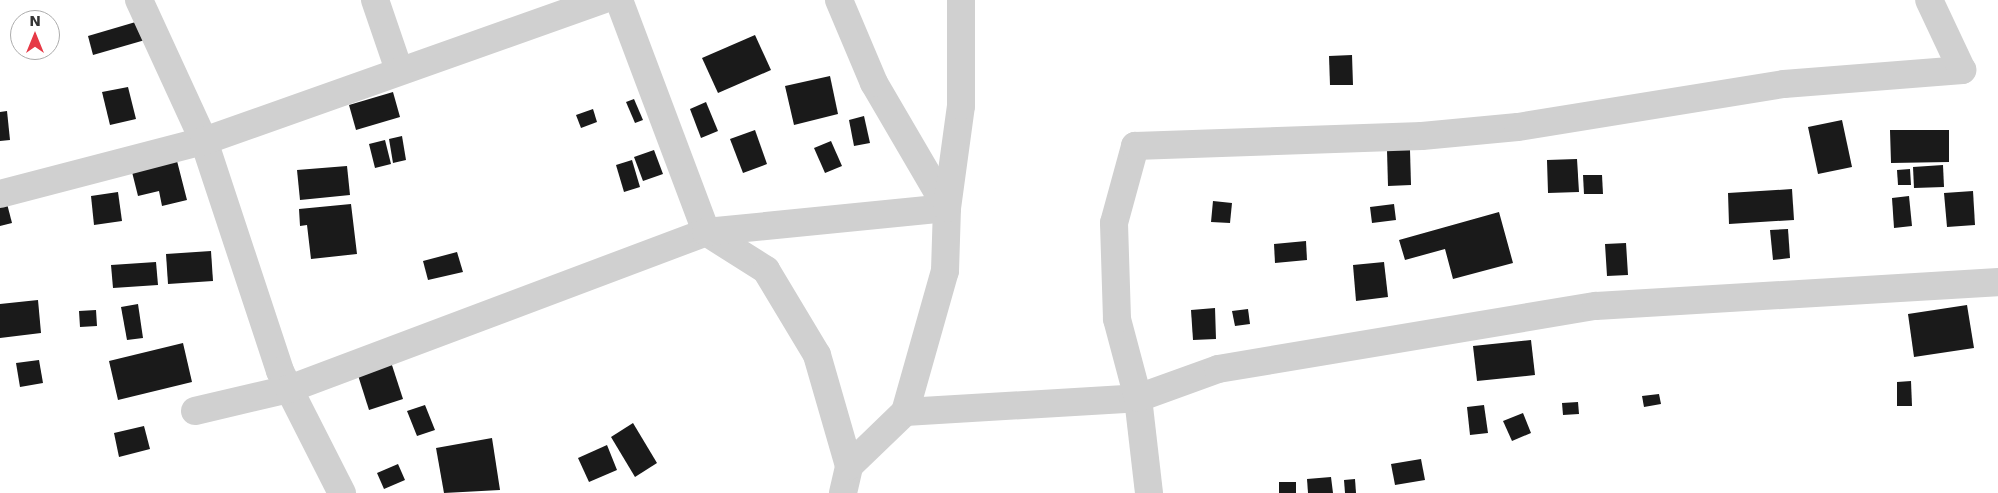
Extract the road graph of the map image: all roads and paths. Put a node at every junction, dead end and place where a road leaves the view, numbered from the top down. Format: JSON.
{"nodes":[{"id":1,"x":139,"y":0,"type":"edge"},
{"id":2,"x":375,"y":0,"type":"edge"},
{"id":3,"x":602,"y":0,"type":"edge"},
{"id":4,"x":619,"y":0,"type":"edge"},
{"id":5,"x":839,"y":0,"type":"edge"},
{"id":6,"x":962,"y":0,"type":"edge"},
{"id":7,"x":1929,"y":0,"type":"edge"},
{"id":8,"x":399,"y":70,"type":"junction"},
{"id":9,"x":204,"y":141,"type":"junction"},
{"id":10,"x":0,"y":194,"type":"edge"},
{"id":11,"x":947,"y":208,"type":"junction"},
{"id":12,"x":706,"y":232,"type":"junction"},
{"id":13,"x":1998,"y":282,"type":"edge"},
{"id":14,"x":289,"y":389,"type":"junction"},
{"id":15,"x":1138,"y":398,"type":"junction"},
{"id":16,"x":195,"y":411,"type":"dead end"},
{"id":17,"x":905,"y":412,"type":"junction"},
{"id":18,"x":849,"y":466,"type":"junction"},
{"id":19,"x":342,"y":493,"type":"edge"},
{"id":20,"x":843,"y":493,"type":"edge"},
{"id":21,"x":1149,"y":493,"type":"edge"}],
"edges":[{"from":1,"to":9,"type":"street"},
{"from":2,"to":8,"type":"street"},
{"from":3,"to":8,"type":"street"},
{"from":4,"to":12,"type":"street"},
{"from":5,"to":11,"type":"street"},
{"from":6,"to":11,"type":"street"},
{"from":7,"to":15,"type":"street"},
{"from":8,"to":9,"type":"street"},
{"from":9,"to":10,"type":"street"},
{"from":9,"to":14,"type":"street"},
{"from":11,"to":12,"type":"street"},
{"from":11,"to":17,"type":"street"},
{"from":12,"to":14,"type":"street"},
{"from":12,"to":18,"type":"street"},
{"from":13,"to":15,"type":"street"},
{"from":14,"to":16,"type":"street"},
{"from":14,"to":19,"type":"street"},
{"from":15,"to":17,"type":"street"},
{"from":15,"to":21,"type":"street"},
{"from":17,"to":18,"type":"street"},
{"from":18,"to":20,"type":"street"}]}
